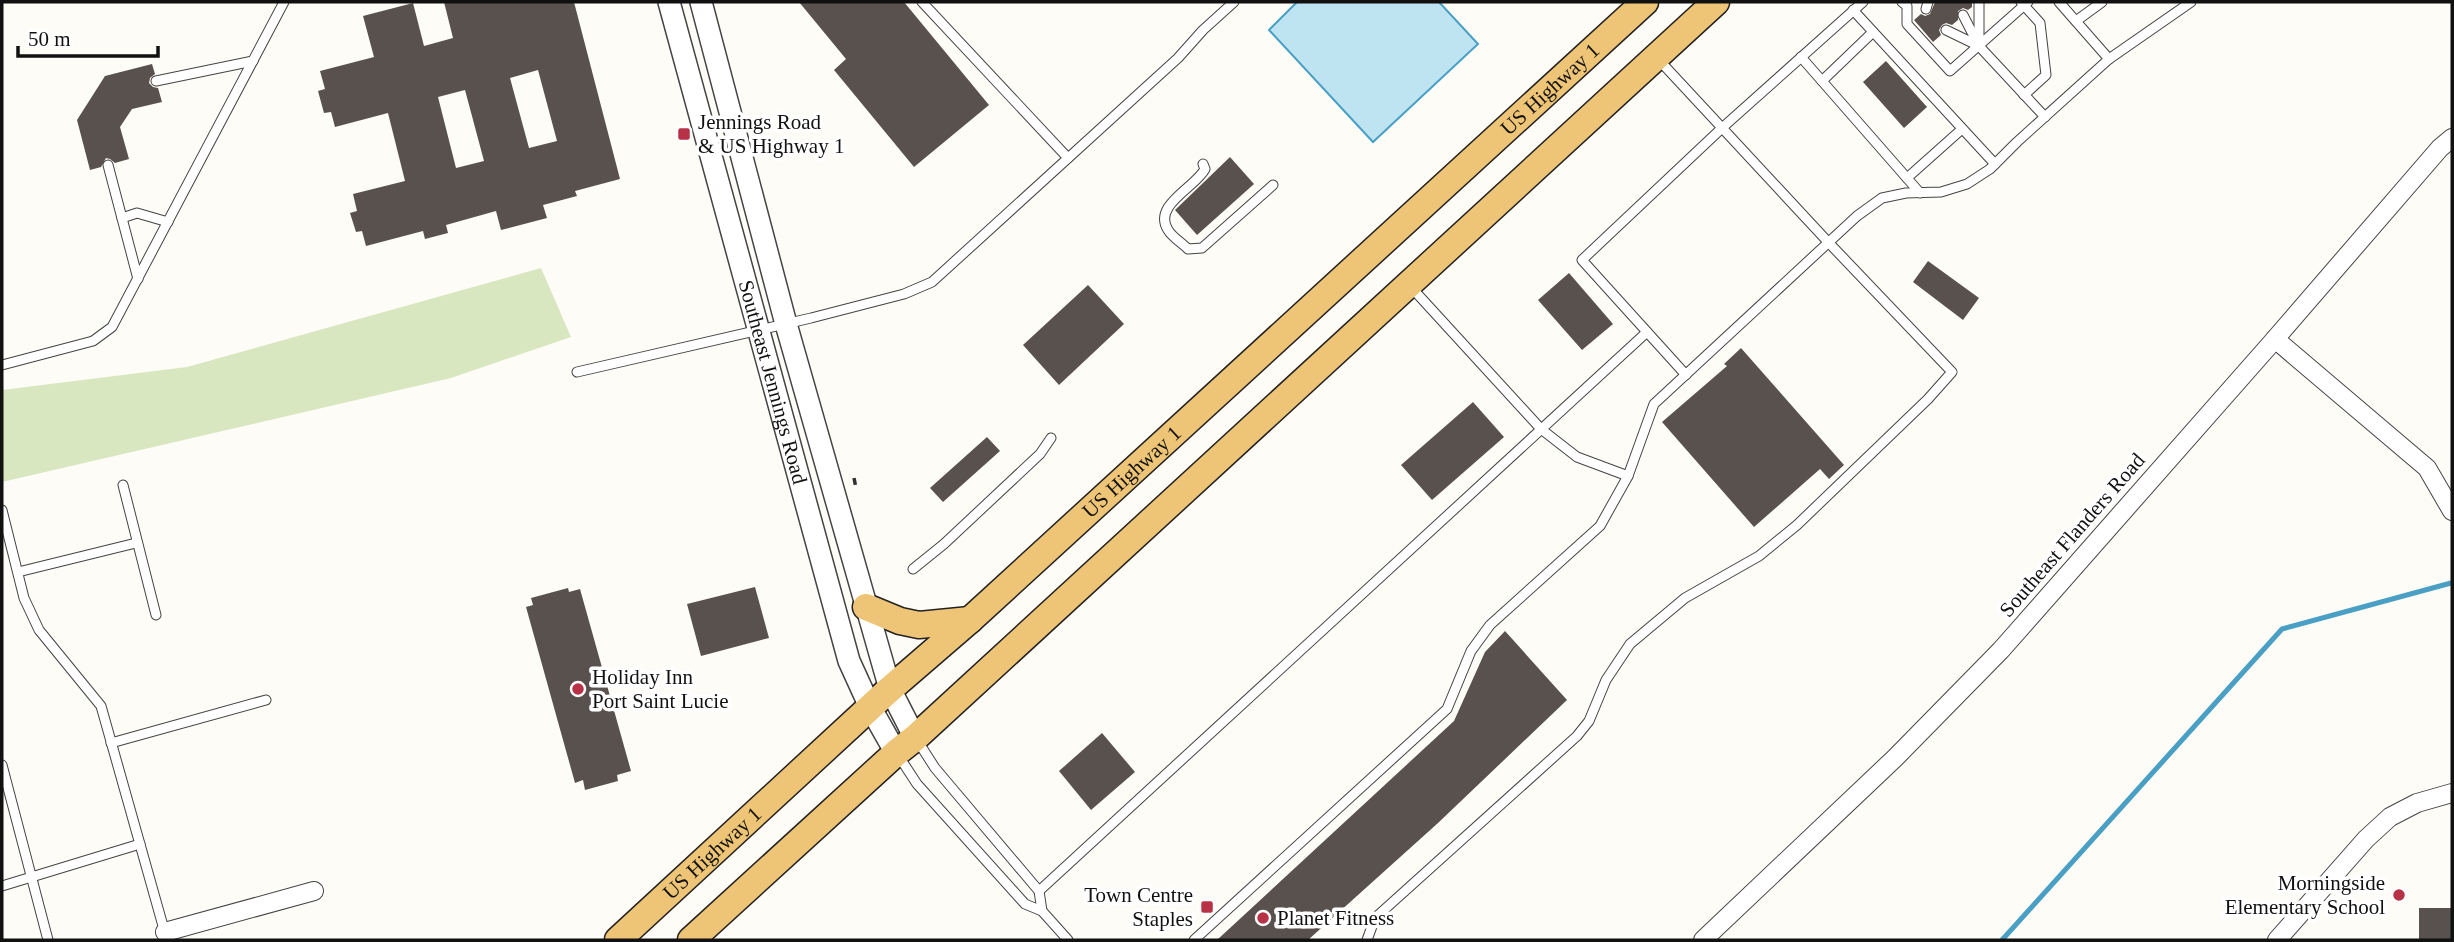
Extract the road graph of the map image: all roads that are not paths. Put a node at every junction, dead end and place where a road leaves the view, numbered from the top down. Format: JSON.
{"nodes":[{"id":1,"x":284,"y":2,"type":"edge"},
{"id":2,"x":669,"y":2,"type":"edge"},
{"id":3,"x":701,"y":2,"type":"edge"},
{"id":4,"x":922,"y":2,"type":"edge"},
{"id":5,"x":1234,"y":2,"type":"edge"},
{"id":6,"x":1645,"y":2,"type":"edge"},
{"id":7,"x":1716,"y":2,"type":"edge"},
{"id":8,"x":1863,"y":2,"type":"edge"},
{"id":9,"x":1979,"y":2,"type":"edge"},
{"id":10,"x":2059,"y":2,"type":"edge"},
{"id":11,"x":2102,"y":2,"type":"edge"},
{"id":12,"x":2191,"y":2,"type":"edge"},
{"id":13,"x":1907,"y":3,"type":"edge"},
{"id":14,"x":2025,"y":3,"type":"edge"},
{"id":15,"x":1853,"y":10,"type":"junction"},
{"id":16,"x":1963,"y":15,"type":"dead end"},
{"id":17,"x":2076,"y":21,"type":"junction"},
{"id":18,"x":1946,"y":30,"type":"dead end"},
{"id":19,"x":1873,"y":32,"type":"junction"},
{"id":20,"x":1979,"y":46,"type":"junction"},
{"id":21,"x":1656,"y":56,"type":"junction"},
{"id":22,"x":1801,"y":57,"type":"junction"},
{"id":23,"x":2109,"y":59,"type":"junction"},
{"id":24,"x":253,"y":61,"type":"junction"},
{"id":25,"x":156,"y":81,"type":"dead end"},
{"id":26,"x":1822,"y":81,"type":"junction"},
{"id":27,"x":2024,"y":95,"type":"junction"},
{"id":28,"x":2045,"y":117,"type":"junction"},
{"id":29,"x":1722,"y":128,"type":"junction"},
{"id":30,"x":1962,"y":129,"type":"junction"},
{"id":31,"x":2452,"y":138,"type":"edge"},
{"id":32,"x":1068,"y":158,"type":"junction"},
{"id":33,"x":1203,"y":163,"type":"dead end"},
{"id":34,"x":1995,"y":164,"type":"junction"},
{"id":35,"x":108,"y":165,"type":"dead end"},
{"id":36,"x":1908,"y":178,"type":"junction"},
{"id":37,"x":1273,"y":185,"type":"dead end"},
{"id":38,"x":1920,"y":193,"type":"junction"},
{"id":39,"x":122,"y":218,"type":"junction"},
{"id":40,"x":168,"y":222,"type":"junction"},
{"id":41,"x":1829,"y":243,"type":"junction"},
{"id":42,"x":138,"y":279,"type":"junction"},
{"id":43,"x":1409,"y":284,"type":"junction"},
{"id":44,"x":786,"y":324,"type":"junction"},
{"id":45,"x":758,"y":331,"type":"junction"},
{"id":46,"x":1647,"y":332,"type":"junction"},
{"id":47,"x":2276,"y":339,"type":"junction"},
{"id":48,"x":2,"y":365,"type":"edge"},
{"id":49,"x":577,"y":372,"type":"dead end"},
{"id":50,"x":1686,"y":375,"type":"junction"},
{"id":51,"x":1541,"y":429,"type":"junction"},
{"id":52,"x":1051,"y":439,"type":"dead end"},
{"id":53,"x":1628,"y":476,"type":"junction"},
{"id":54,"x":123,"y":485,"type":"dead end"},
{"id":55,"x":2,"y":510,"type":"edge"},
{"id":56,"x":2452,"y":510,"type":"edge"},
{"id":57,"x":136,"y":543,"type":"junction"},
{"id":58,"x":913,"y":569,"type":"dead end"},
{"id":59,"x":18,"y":572,"type":"junction"},
{"id":60,"x":866,"y":607,"type":"junction"},
{"id":61,"x":156,"y":615,"type":"dead end"},
{"id":62,"x":970,"y":620,"type":"junction"},
{"id":63,"x":890,"y":689,"type":"junction"},
{"id":64,"x":266,"y":700,"type":"dead end"},
{"id":65,"x":870,"y":707,"type":"junction"},
{"id":66,"x":111,"y":743,"type":"junction"},
{"id":67,"x":906,"y":745,"type":"junction"},
{"id":68,"x":2,"y":765,"type":"edge"},
{"id":69,"x":2452,"y":793,"type":"edge"},
{"id":70,"x":140,"y":844,"type":"junction"},
{"id":71,"x":30,"y":877,"type":"junction"},
{"id":72,"x":2,"y":886,"type":"edge"},
{"id":73,"x":314,"y":891,"type":"dead end"},
{"id":74,"x":1039,"y":891,"type":"junction"},
{"id":75,"x":1042,"y":911,"type":"junction"},
{"id":76,"x":166,"y":936,"type":"edge"},
{"id":77,"x":48,"y":940,"type":"edge"},
{"id":78,"x":618,"y":940,"type":"edge"},
{"id":79,"x":691,"y":940,"type":"edge"},
{"id":80,"x":1068,"y":940,"type":"edge"},
{"id":81,"x":1194,"y":940,"type":"edge"},
{"id":82,"x":1367,"y":940,"type":"edge"},
{"id":83,"x":1703,"y":940,"type":"edge"},
{"id":84,"x":2277,"y":940,"type":"edge"}],
"edges":[{"from":1,"to":24,"type":"lane"},
{"from":2,"to":45,"type":"street","name":"Southeast Jennings Road"},
{"from":3,"to":44,"type":"street","name":"Southeast Jennings Road"},
{"from":4,"to":32,"type":"lane"},
{"from":5,"to":32,"type":"lane"},
{"from":6,"to":62,"type":"main road","name":"US Highway 1"},
{"from":7,"to":21,"type":"main road"},
{"from":8,"to":15,"type":"lane"},
{"from":9,"to":20,"type":"lane"},
{"from":10,"to":17,"type":"lane"},
{"from":11,"to":17,"type":"lane"},
{"from":12,"to":23,"type":"lane"},
{"from":13,"to":20,"type":"lane"},
{"from":14,"to":20,"type":"lane"},
{"from":14,"to":27,"type":"lane"},
{"from":15,"to":19,"type":"lane"},
{"from":15,"to":22,"type":"lane"},
{"from":16,"to":20,"type":"lane"},
{"from":17,"to":23,"type":"lane"},
{"from":18,"to":20,"type":"lane"},
{"from":19,"to":26,"type":"lane"},
{"from":19,"to":30,"type":"lane"},
{"from":20,"to":27,"type":"lane"},
{"from":21,"to":29,"type":"lane"},
{"from":21,"to":43,"type":"main road"},
{"from":22,"to":26,"type":"lane"},
{"from":22,"to":29,"type":"lane"},
{"from":23,"to":28,"type":"lane"},
{"from":24,"to":25,"type":"lane"},
{"from":24,"to":40,"type":"lane"},
{"from":26,"to":36,"type":"lane"},
{"from":27,"to":28,"type":"lane"},
{"from":28,"to":34,"type":"lane"},
{"from":29,"to":41,"type":"lane"},
{"from":29,"to":46,"type":"lane"},
{"from":30,"to":34,"type":"lane"},
{"from":30,"to":36,"type":"lane"},
{"from":31,"to":47,"type":"street","name":"Southeast Flanders Road"},
{"from":32,"to":44,"type":"lane"},
{"from":33,"to":37,"type":"lane"},
{"from":34,"to":38,"type":"lane"},
{"from":35,"to":39,"type":"lane"},
{"from":36,"to":38,"type":"lane"},
{"from":38,"to":41,"type":"lane"},
{"from":39,"to":40,"type":"lane"},
{"from":39,"to":42,"type":"lane"},
{"from":40,"to":42,"type":"lane"},
{"from":41,"to":50,"type":"lane"},
{"from":41,"to":82,"type":"lane"},
{"from":42,"to":48,"type":"lane"},
{"from":43,"to":51,"type":"lane"},
{"from":43,"to":67,"type":"main road"},
{"from":44,"to":45,"type":"lane"},
{"from":44,"to":60,"type":"street","name":"Southeast Jennings Road"},
{"from":45,"to":49,"type":"lane"},
{"from":45,"to":65,"type":"street","name":"Southeast Jennings Road"},
{"from":46,"to":50,"type":"lane"},
{"from":46,"to":51,"type":"lane"},
{"from":47,"to":56,"type":"street"},
{"from":47,"to":83,"type":"street","name":"Southeast Flanders Road"},
{"from":50,"to":53,"type":"lane"},
{"from":51,"to":53,"type":"lane"},
{"from":51,"to":74,"type":"lane"},
{"from":52,"to":58,"type":"lane"},
{"from":53,"to":81,"type":"lane"},
{"from":54,"to":57,"type":"lane"},
{"from":55,"to":59,"type":"lane"},
{"from":57,"to":59,"type":"lane"},
{"from":57,"to":61,"type":"lane"},
{"from":59,"to":66,"type":"lane"},
{"from":60,"to":62,"type":"main road"},
{"from":60,"to":63,"type":"street","name":"Southeast Jennings Road"},
{"from":62,"to":63,"type":"main road","name":"US Highway 1"},
{"from":63,"to":65,"type":"main road","name":"US Highway 1"},
{"from":63,"to":67,"type":"street","name":"Southeast Jennings Road"},
{"from":64,"to":66,"type":"lane"},
{"from":65,"to":67,"type":"street","name":"Southeast Jennings Road"},
{"from":65,"to":78,"type":"main road","name":"US Highway 1"},
{"from":66,"to":70,"type":"lane"},
{"from":67,"to":74,"type":"lane"},
{"from":67,"to":75,"type":"lane"},
{"from":67,"to":79,"type":"main road"},
{"from":68,"to":71,"type":"lane"},
{"from":69,"to":84,"type":"street"},
{"from":70,"to":71,"type":"lane"},
{"from":70,"to":76,"type":"lane"},
{"from":71,"to":72,"type":"lane"},
{"from":71,"to":77,"type":"lane"},
{"from":73,"to":76,"type":"street"},
{"from":74,"to":75,"type":"lane"},
{"from":75,"to":80,"type":"lane"}]}
